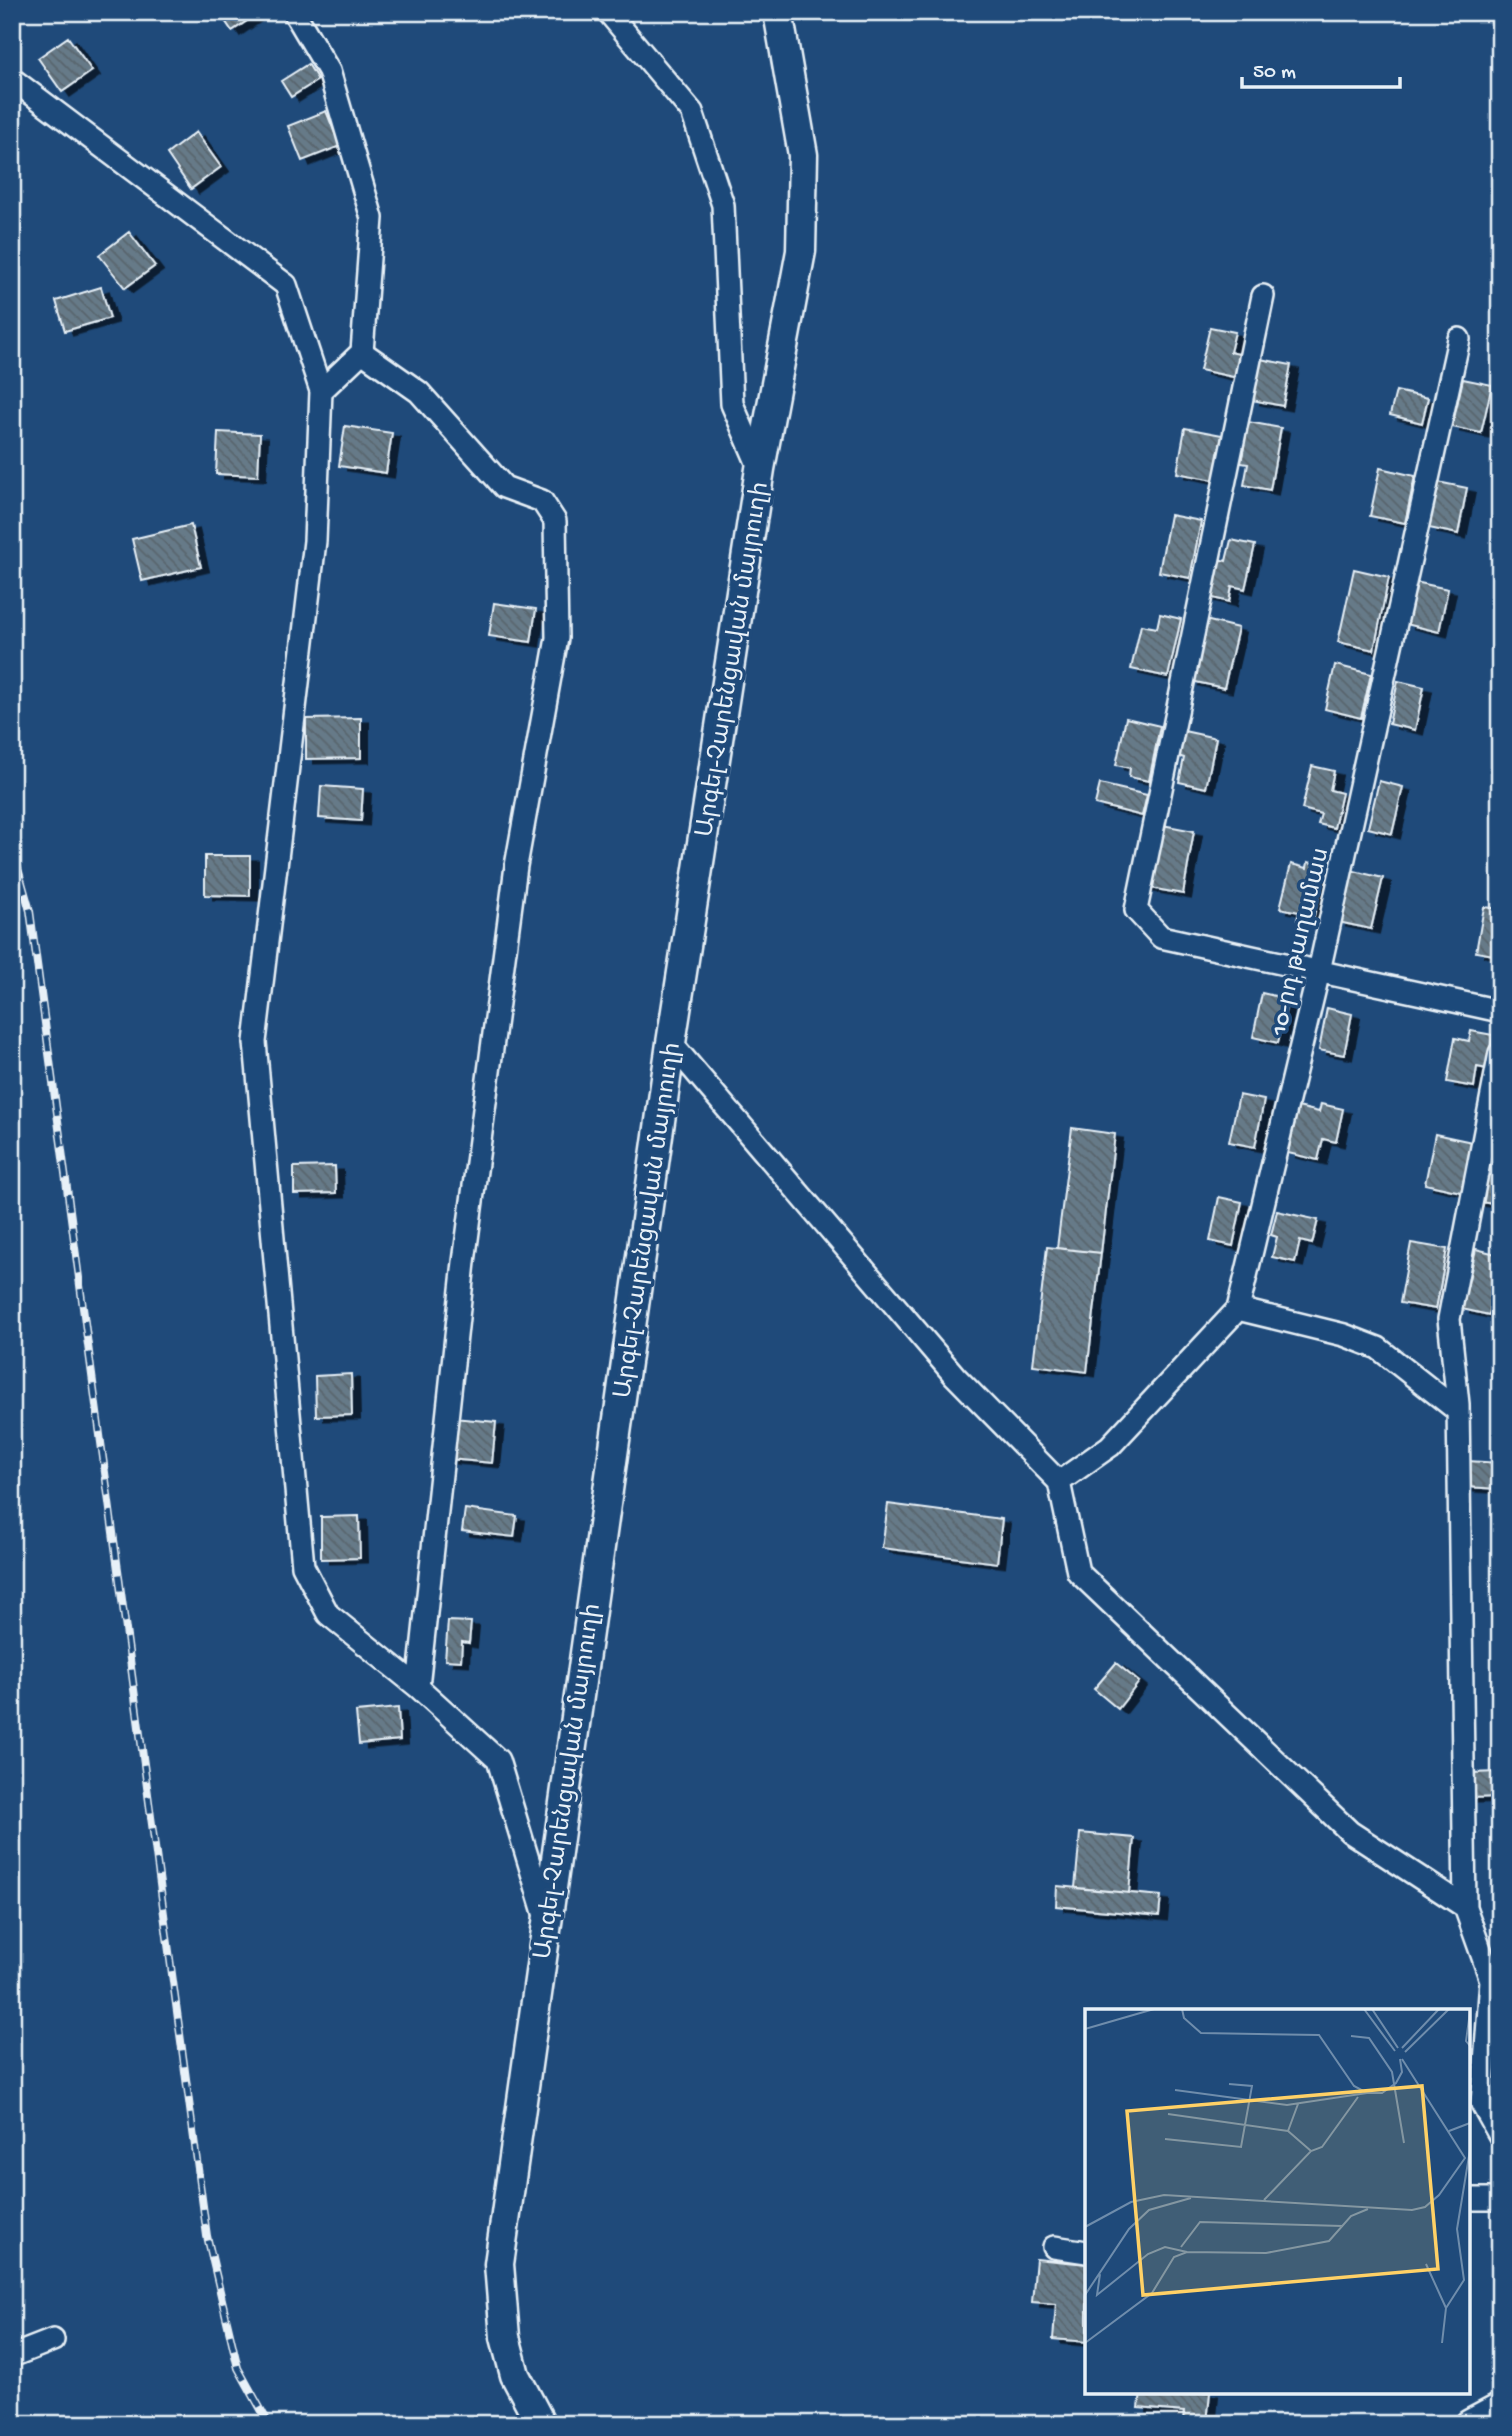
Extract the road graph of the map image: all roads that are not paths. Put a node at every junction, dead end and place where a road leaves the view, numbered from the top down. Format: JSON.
{"nodes":[{"id":1,"x":294,"y":12,"type":"edge"},
{"id":2,"x":608,"y":12,"type":"edge"},
{"id":3,"x":778,"y":12,"type":"edge"},
{"id":4,"x":12,"y":79,"type":"edge"},
{"id":5,"x":1263,"y":296,"type":"dead end"},
{"id":6,"x":1459,"y":340,"type":"dead end"},
{"id":7,"x":362,"y":352,"type":"junction"},
{"id":8,"x":321,"y":391,"type":"junction"},
{"id":9,"x":760,"y":469,"type":"junction"},
{"id":10,"x":1319,"y":971,"type":"junction"},
{"id":11,"x":1500,"y":1011,"type":"edge"},
{"id":12,"x":671,"y":1044,"type":"junction"},
{"id":13,"x":1500,"y":1054,"type":"edge"},
{"id":14,"x":1238,"y":1309,"type":"junction"},
{"id":15,"x":1458,"y":1411,"type":"junction"},
{"id":16,"x":1059,"y":1482,"type":"junction"},
{"id":17,"x":418,"y":1687,"type":"junction"},
{"id":18,"x":1465,"y":1907,"type":"junction"},
{"id":19,"x":546,"y":1921,"type":"junction"},
{"id":20,"x":1496,"y":1973,"type":"edge"},
{"id":21,"x":1500,"y":2136,"type":"edge"},
{"id":22,"x":1470,"y":2199,"type":"edge"},
{"id":23,"x":1500,"y":2199,"type":"edge"},
{"id":24,"x":1054,"y":2247,"type":"dead end"},
{"id":25,"x":1085,"y":2252,"type":"edge"},
{"id":26,"x":53,"y":2340,"type":"dead end"},
{"id":27,"x":12,"y":2356,"type":"edge"},
{"id":28,"x":1500,"y":2408,"type":"edge"},
{"id":29,"x":541,"y":2424,"type":"edge"},
{"id":30,"x":1470,"y":2424,"type":"edge"}],
"edges":[{"from":1,"to":7,"type":"street"},
{"from":2,"to":9,"type":"street"},
{"from":3,"to":9,"type":"main road","name":"Արգել-Չարենցավան մայրուղի"},
{"from":4,"to":8,"type":"street"},
{"from":5,"to":10,"type":"street"},
{"from":6,"to":10,"type":"street","name":"10-րդ թաղամաս"},
{"from":7,"to":8,"type":"street"},
{"from":7,"to":17,"type":"street"},
{"from":8,"to":17,"type":"street"},
{"from":9,"to":12,"type":"main road","name":"Արգել-Չարենցավան մայրուղի"},
{"from":10,"to":11,"type":"street"},
{"from":10,"to":14,"type":"street","name":"10-րդ թաղամաս"},
{"from":12,"to":16,"type":"street"},
{"from":12,"to":19,"type":"main road","name":"Արգել-Չարենցավան մայրուղի"},
{"from":13,"to":15,"type":"street"},
{"from":14,"to":15,"type":"street"},
{"from":14,"to":16,"type":"street","name":"10-րդ թաղամաս"},
{"from":15,"to":18,"type":"street"},
{"from":16,"to":18,"type":"street"},
{"from":17,"to":19,"type":"street"},
{"from":18,"to":20,"type":"street"},
{"from":19,"to":29,"type":"main road","name":"Արգել-Չարենցավան մայրուղի"},
{"from":20,"to":21,"type":"street"},
{"from":22,"to":23,"type":"street"},
{"from":24,"to":25,"type":"street"},
{"from":26,"to":27,"type":"street"},
{"from":28,"to":30,"type":"main road"}]}
